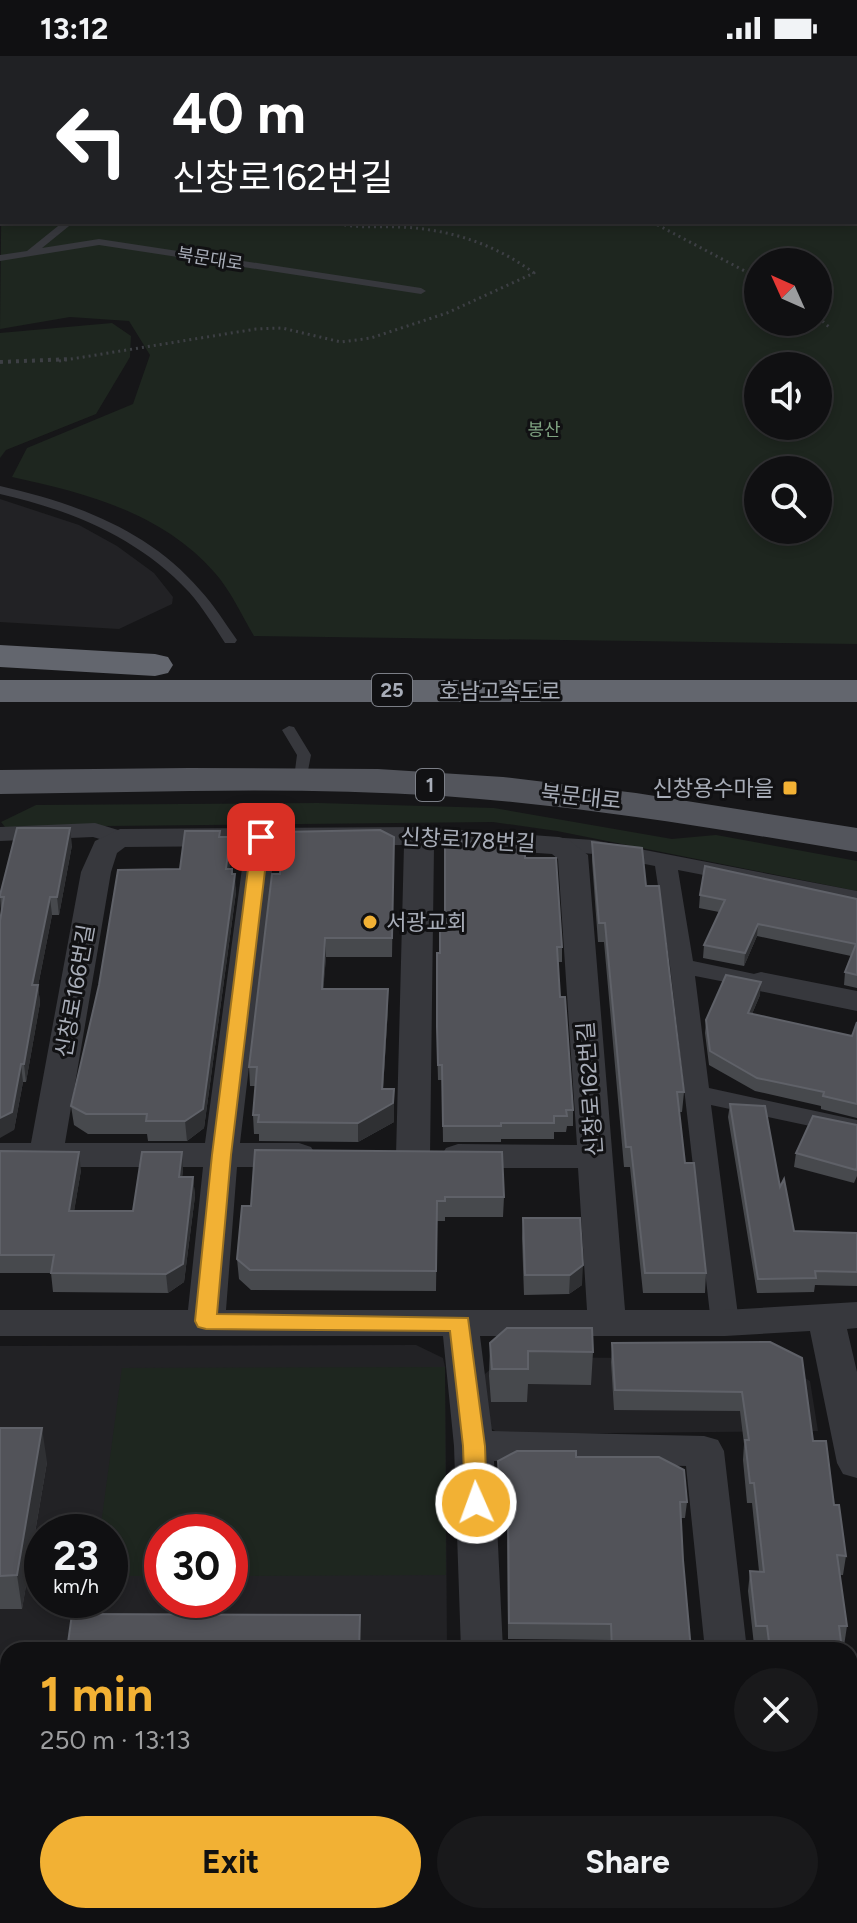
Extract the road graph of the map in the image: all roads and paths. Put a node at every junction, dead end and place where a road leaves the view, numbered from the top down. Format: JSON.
{"nodes":[{"id":1,"x":66,"y":224,"type":"edge"},
{"id":2,"x":656,"y":224,"type":"edge"},
{"id":3,"x":29,"y":254,"type":"junction"},
{"id":4,"x":0,"y":258,"type":"edge"},
{"id":5,"x":744,"y":271,"type":"edge"},
{"id":6,"x":421,"y":291,"type":"dead end"},
{"id":7,"x":190,"y":340,"type":"dead end"},
{"id":8,"x":0,"y":362,"type":"edge"},
{"id":9,"x":0,"y":490,"type":"edge"},
{"id":10,"x":230,"y":640,"type":"dead end"},
{"id":11,"x":0,"y":656,"type":"edge"},
{"id":12,"x":205,"y":670,"type":"junction"},
{"id":13,"x":857,"y":670,"type":"edge"},
{"id":14,"x":0,"y":671,"type":"edge"},
{"id":15,"x":0,"y":691,"type":"edge"},
{"id":16,"x":502,"y":691,"type":"junction"},
{"id":17,"x":857,"y":691,"type":"edge"},
{"id":18,"x":0,"y":714,"type":"edge"},
{"id":19,"x":298,"y":754,"type":"junction"},
{"id":20,"x":0,"y":758,"type":"edge"},
{"id":21,"x":0,"y":782,"type":"edge"},
{"id":22,"x":857,"y":816,"type":"edge"},
{"id":23,"x":0,"y":834,"type":"edge"},
{"id":24,"x":419,"y":836,"type":"junction"},
{"id":25,"x":261,"y":837,"type":"junction"},
{"id":26,"x":120,"y":838,"type":"junction"},
{"id":27,"x":857,"y":840,"type":"edge"},
{"id":28,"x":572,"y":849,"type":"junction"},
{"id":29,"x":665,"y":860,"type":"junction"},
{"id":30,"x":857,"y":898,"type":"edge"},
{"id":31,"x":682,"y":966,"type":"junction"},
{"id":32,"x":761,"y":982,"type":"joint"},
{"id":33,"x":857,"y":1001,"type":"edge"},
{"id":34,"x":695,"y":1093,"type":"junction"},
{"id":35,"x":857,"y":1128,"type":"edge"},
{"id":36,"x":0,"y":1155,"type":"edge"},
{"id":37,"x":46,"y":1155,"type":"junction"},
{"id":38,"x":221,"y":1155,"type":"junction"},
{"id":39,"x":333,"y":1156,"type":"edge"},
{"id":40,"x":595,"y":1157,"type":"junction"},
{"id":41,"x":841,"y":1316,"type":"edge"},
{"id":42,"x":206,"y":1321,"type":"junction"},
{"id":43,"x":607,"y":1322,"type":"junction"},
{"id":44,"x":0,"y":1323,"type":"edge"},
{"id":45,"x":460,"y":1323,"type":"junction"},
{"id":46,"x":725,"y":1323,"type":"junction"},
{"id":47,"x":474,"y":1446,"type":"junction"},
{"id":48,"x":857,"y":1463,"type":"edge"},
{"id":49,"x":482,"y":1642,"type":"edge"},
{"id":50,"x":725,"y":1642,"type":"edge"}],
"edges":[{"from":1,"to":3,"type":"lane"},
{"from":2,"to":5,"type":"path"},
{"from":3,"to":4,"type":"lane","name":"북문대로"},
{"from":3,"to":6,"type":"lane","name":"북문대로"},
{"from":7,"to":8,"type":"path"},
{"from":9,"to":10,"type":"lane"},
{"from":11,"to":12,"type":"highway"},
{"from":12,"to":13,"type":"highway","name":"호남고속도로","number":"25"},
{"from":12,"to":14,"type":"highway","name":"호남고속도로","number":"25"},
{"from":15,"to":16,"type":"highway","name":"호남고속도로","number":"25"},
{"from":16,"to":17,"type":"highway","name":"호남고속도로","number":"25"},
{"from":16,"to":18,"type":"highway"},
{"from":19,"to":20,"type":"main road","name":"북문대로","number":"1"},
{"from":19,"to":21,"type":"main road","name":"북문대로","number":"1"},
{"from":19,"to":22,"type":"main road","name":"북문대로","number":"1"},
{"from":19,"to":27,"type":"main road","name":"북문대로","number":"1"},
{"from":23,"to":26,"type":"street"},
{"from":24,"to":25,"type":"street","name":"신창로178번길"},
{"from":24,"to":28,"type":"street","name":"신창로178번길"},
{"from":24,"to":40,"type":"street"},
{"from":25,"to":26,"type":"street","name":"신창로178번길"},
{"from":25,"to":38,"type":"street"},
{"from":26,"to":37,"type":"street","name":"신창로166번길"},
{"from":28,"to":29,"type":"street","name":"신창로178번길"},
{"from":28,"to":40,"type":"street","name":"신창로162번길"},
{"from":29,"to":30,"type":"street","name":"신창로178번길"},
{"from":29,"to":31,"type":"street"},
{"from":31,"to":32,"type":"street"},
{"from":31,"to":34,"type":"street"},
{"from":32,"to":33,"type":"street"},
{"from":34,"to":35,"type":"street"},
{"from":34,"to":46,"type":"street"},
{"from":36,"to":37,"type":"street"},
{"from":37,"to":38,"type":"street"},
{"from":38,"to":39,"type":"street"},
{"from":38,"to":42,"type":"street"},
{"from":40,"to":43,"type":"street","name":"신창로162번길"},
{"from":41,"to":46,"type":"street"},
{"from":41,"to":48,"type":"street"},
{"from":42,"to":44,"type":"street"},
{"from":42,"to":45,"type":"street"},
{"from":43,"to":45,"type":"street"},
{"from":43,"to":46,"type":"street"},
{"from":45,"to":47,"type":"street"},
{"from":47,"to":49,"type":"street"},
{"from":47,"to":50,"type":"street"}]}
